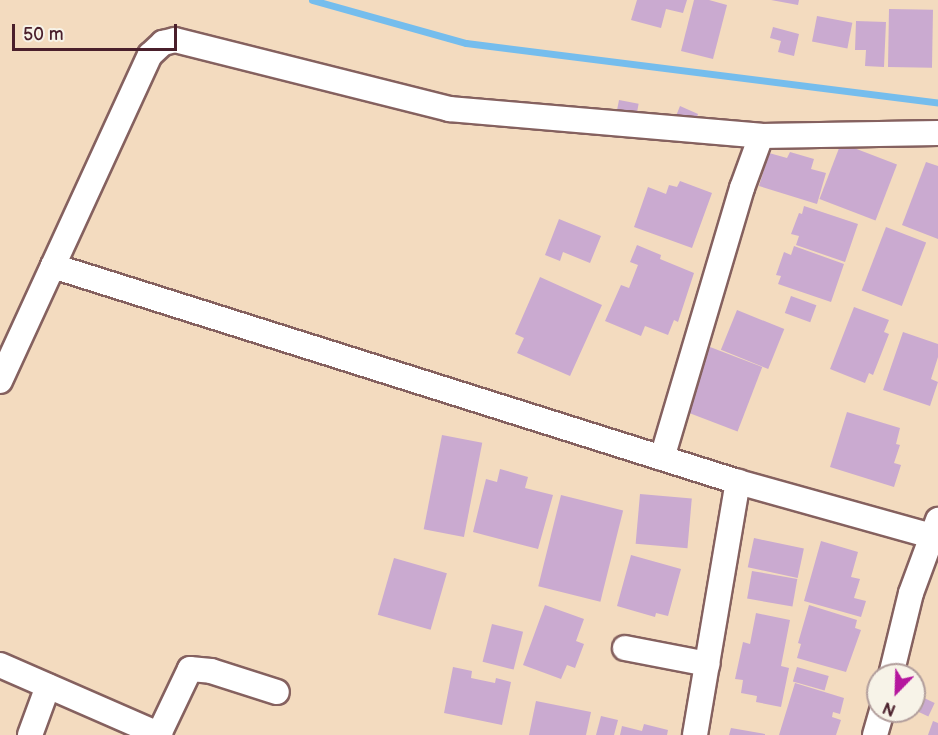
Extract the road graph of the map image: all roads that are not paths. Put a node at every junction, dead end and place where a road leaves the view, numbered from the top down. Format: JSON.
{"nodes":[{"id":1,"x":938,"y":133,"type":"edge"},
{"id":2,"x":761,"y":136,"type":"junction"},
{"id":3,"x":53,"y":266,"type":"junction"},
{"id":4,"x":0,"y":381,"type":"edge"},
{"id":5,"x":662,"y":458,"type":"junction"},
{"id":6,"x":738,"y":482,"type":"junction"},
{"id":7,"x":936,"y":531,"type":"edge"},
{"id":8,"x":625,"y":648,"type":"dead end"},
{"id":9,"x":894,"y":663,"type":"edge"},
{"id":10,"x":707,"y":664,"type":"junction"},
{"id":11,"x":0,"y":665,"type":"edge"},
{"id":12,"x":48,"y":686,"type":"junction"},
{"id":13,"x":277,"y":692,"type":"dead end"},
{"id":14,"x":30,"y":735,"type":"edge"},
{"id":15,"x":160,"y":735,"type":"edge"},
{"id":16,"x":695,"y":735,"type":"edge"}],
"edges":[{"from":1,"to":2,"type":"street"},
{"from":2,"to":3,"type":"street"},
{"from":2,"to":5,"type":"street"},
{"from":3,"to":4,"type":"street"},
{"from":3,"to":5,"type":"street"},
{"from":5,"to":6,"type":"street"},
{"from":6,"to":7,"type":"street"},
{"from":6,"to":10,"type":"street"},
{"from":7,"to":9,"type":"street"},
{"from":8,"to":10,"type":"street"},
{"from":10,"to":16,"type":"street"},
{"from":11,"to":12,"type":"street"},
{"from":12,"to":14,"type":"street"},
{"from":12,"to":15,"type":"street"},
{"from":13,"to":15,"type":"street"}]}
